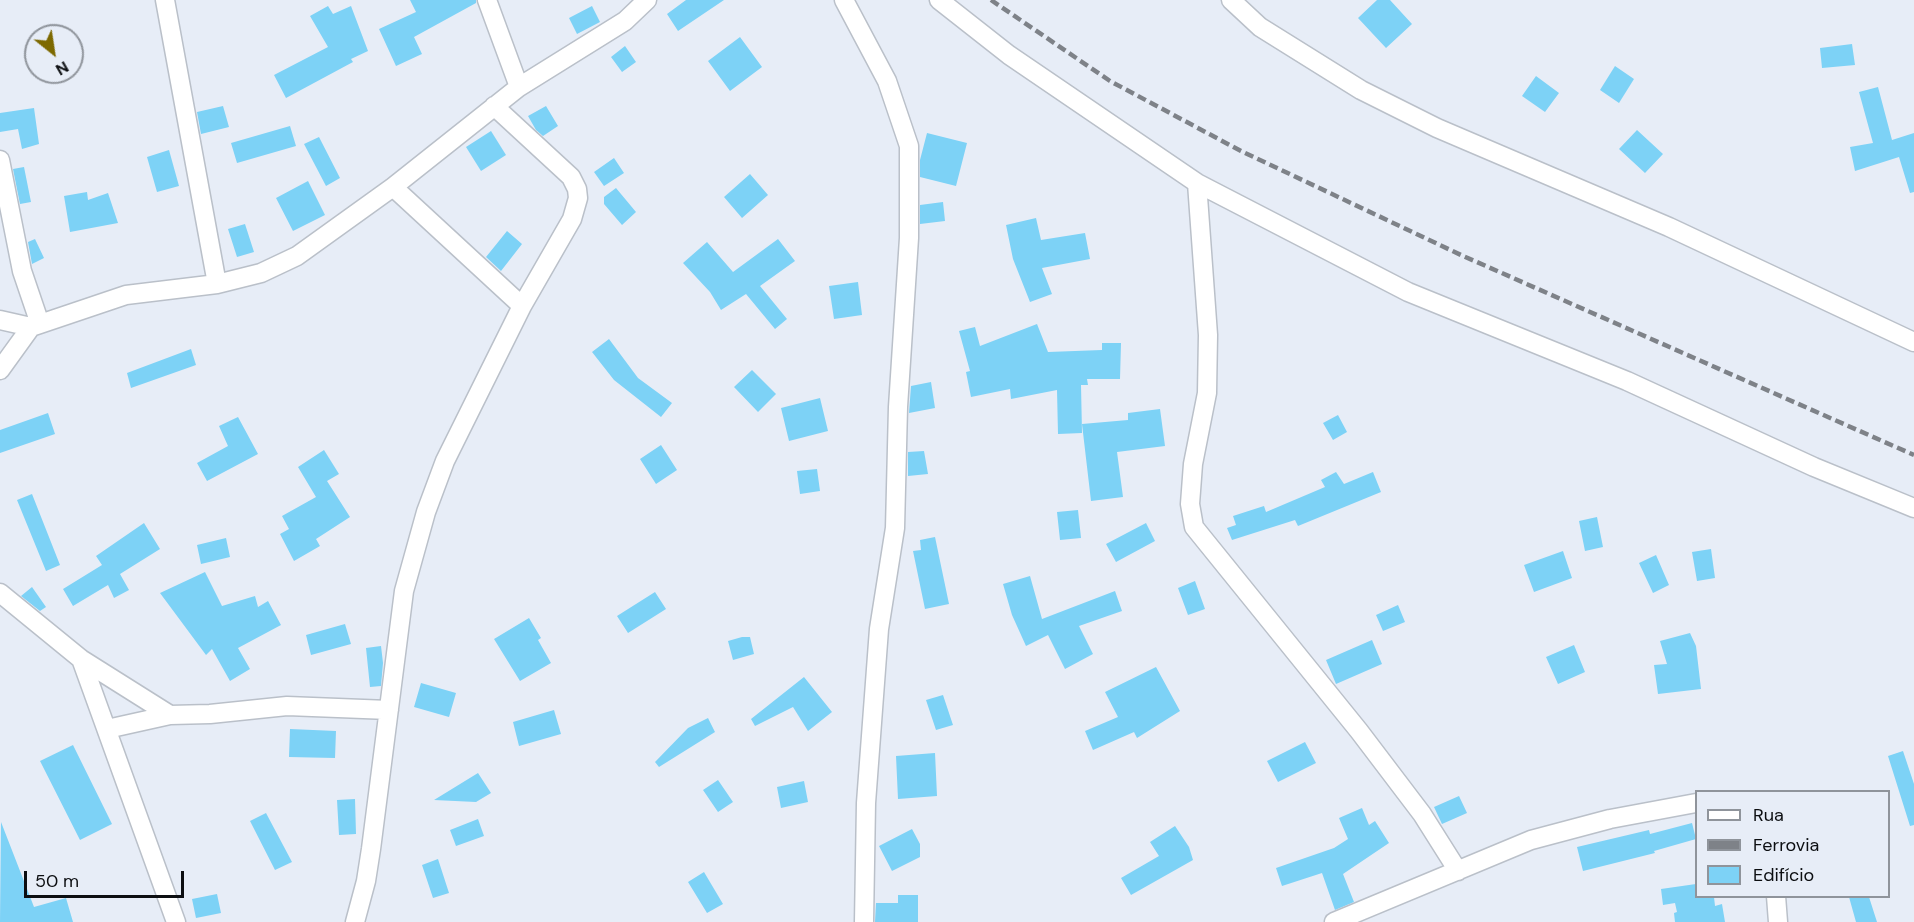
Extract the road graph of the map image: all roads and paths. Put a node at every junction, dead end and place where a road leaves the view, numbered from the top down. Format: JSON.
{"nodes":[{"id":1,"x":165,"y":0,"type":"edge"},
{"id":2,"x":487,"y":0,"type":"edge"},
{"id":3,"x":647,"y":0,"type":"edge"},
{"id":4,"x":844,"y":0,"type":"edge"},
{"id":5,"x":939,"y":0,"type":"edge"},
{"id":6,"x":1231,"y":0,"type":"edge"},
{"id":7,"x":519,"y":87,"type":"junction"},
{"id":8,"x":494,"y":106,"type":"junction"},
{"id":9,"x":0,"y":160,"type":"edge"},
{"id":10,"x":1197,"y":183,"type":"junction"},
{"id":11,"x":393,"y":187,"type":"junction"},
{"id":12,"x":217,"y":284,"type":"junction"},
{"id":13,"x":522,"y":306,"type":"junction"},
{"id":14,"x":0,"y":320,"type":"edge"},
{"id":15,"x":35,"y":326,"type":"junction"},
{"id":16,"x":1914,"y":342,"type":"edge"},
{"id":17,"x":0,"y":370,"type":"edge"},
{"id":18,"x":1914,"y":508,"type":"edge"},
{"id":19,"x":0,"y":593,"type":"edge"},
{"id":20,"x":81,"y":659,"type":"junction"},
{"id":21,"x":389,"y":710,"type":"junction"},
{"id":22,"x":170,"y":715,"type":"junction"},
{"id":23,"x":107,"y":729,"type":"junction"},
{"id":24,"x":1695,"y":803,"type":"edge"},
{"id":25,"x":1458,"y":871,"type":"junction"},
{"id":26,"x":1776,"y":898,"type":"edge"},
{"id":27,"x":176,"y":922,"type":"edge"},
{"id":28,"x":355,"y":922,"type":"edge"},
{"id":29,"x":864,"y":922,"type":"edge"},
{"id":30,"x":1334,"y":922,"type":"edge"},
{"id":31,"x":1778,"y":922,"type":"edge"}],
"edges":[{"from":1,"to":12,"type":"street"},
{"from":2,"to":7,"type":"street"},
{"from":3,"to":7,"type":"street"},
{"from":4,"to":29,"type":"street"},
{"from":5,"to":10,"type":"street"},
{"from":6,"to":16,"type":"street"},
{"from":7,"to":8,"type":"street"},
{"from":8,"to":11,"type":"street"},
{"from":8,"to":13,"type":"street"},
{"from":9,"to":15,"type":"street"},
{"from":10,"to":18,"type":"street"},
{"from":10,"to":25,"type":"street"},
{"from":11,"to":12,"type":"street"},
{"from":11,"to":13,"type":"street"},
{"from":12,"to":15,"type":"street"},
{"from":13,"to":21,"type":"street"},
{"from":14,"to":15,"type":"street"},
{"from":15,"to":17,"type":"street"},
{"from":19,"to":20,"type":"street"},
{"from":20,"to":22,"type":"street"},
{"from":20,"to":23,"type":"street"},
{"from":21,"to":22,"type":"street"},
{"from":21,"to":28,"type":"street"},
{"from":22,"to":23,"type":"street"},
{"from":23,"to":27,"type":"street"},
{"from":24,"to":25,"type":"street"},
{"from":25,"to":30,"type":"street"},
{"from":26,"to":31,"type":"street"}]}
